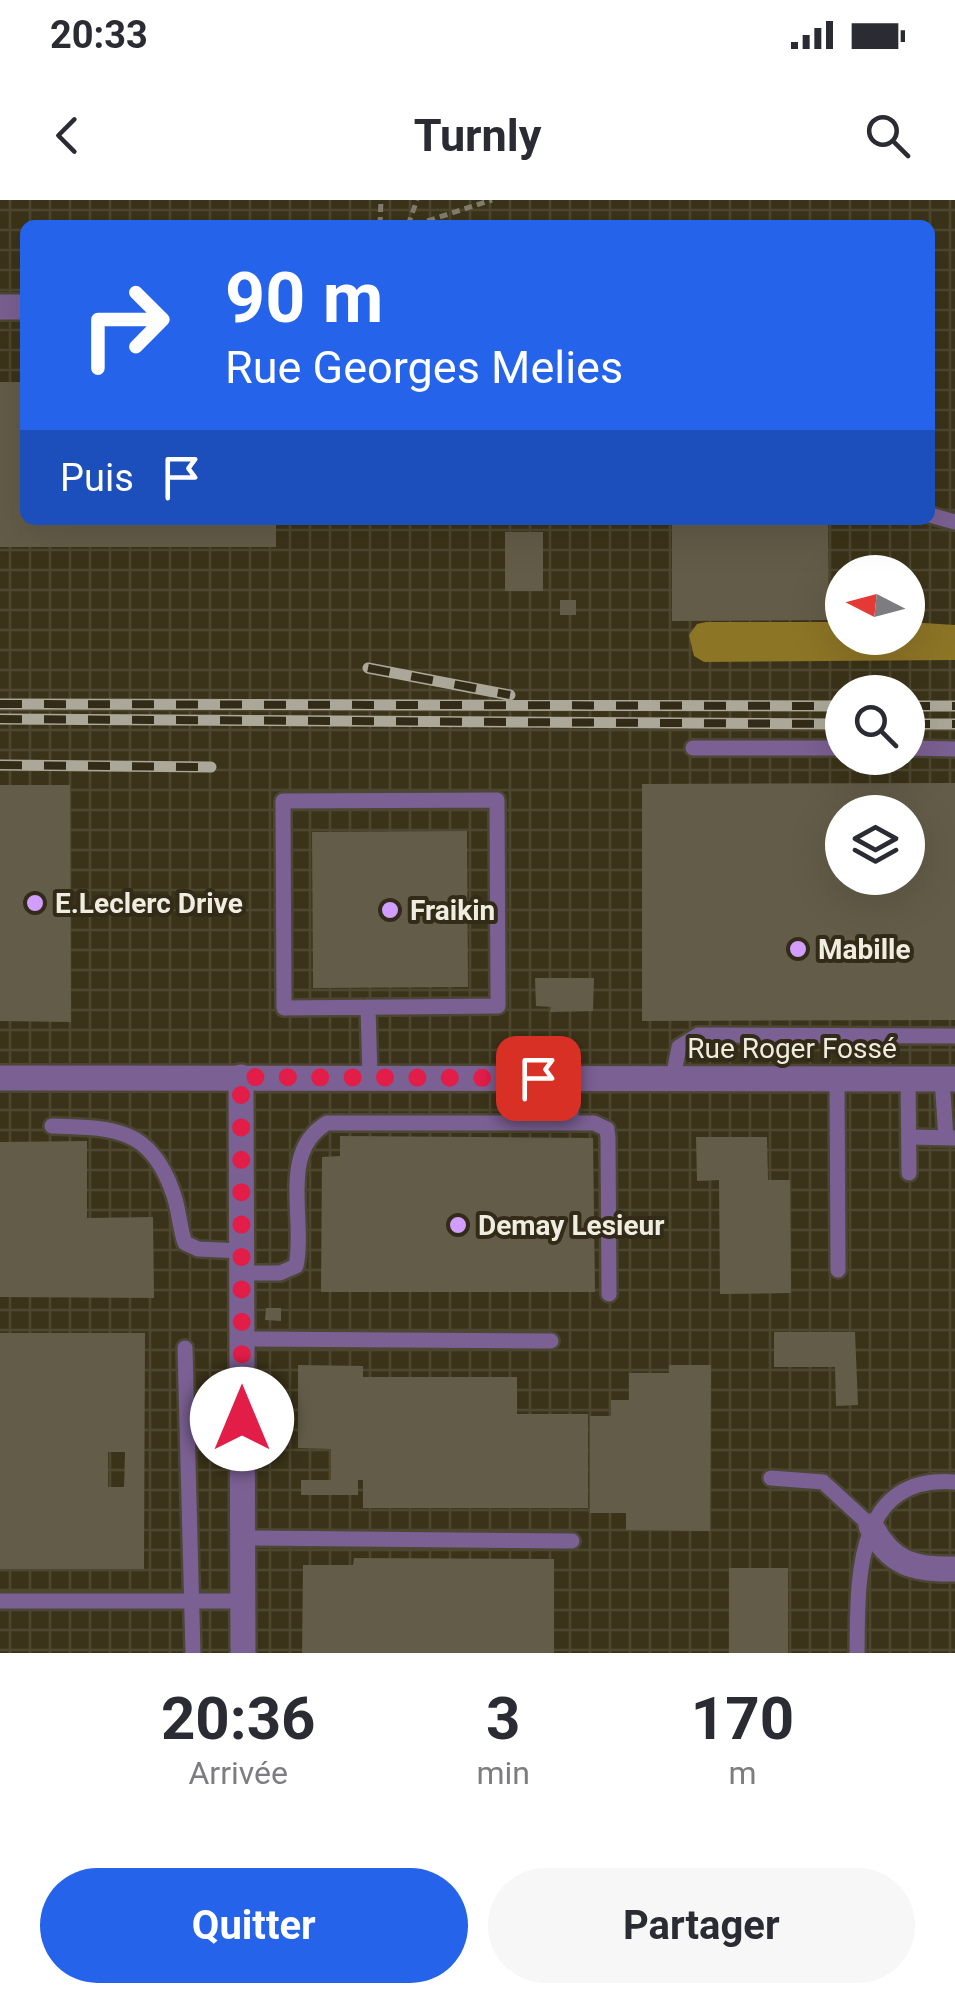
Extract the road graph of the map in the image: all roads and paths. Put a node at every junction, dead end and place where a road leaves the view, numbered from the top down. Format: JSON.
{"nodes":[{"id":1,"x":492,"y":200,"type":"edge"},
{"id":2,"x":427,"y":220,"type":"edge"},
{"id":3,"x":693,"y":748,"type":"dead end"},
{"id":4,"x":825,"y":748,"type":"edge"},
{"id":5,"x":925,"y":748,"type":"edge"},
{"id":6,"x":955,"y":749,"type":"edge"},
{"id":7,"x":368,"y":1007,"type":"junction"},
{"id":8,"x":955,"y":1036,"type":"edge"},
{"id":9,"x":241,"y":1077,"type":"junction"},
{"id":10,"x":0,"y":1078,"type":"edge"},
{"id":11,"x":370,"y":1078,"type":"junction"},
{"id":12,"x":572,"y":1078,"type":"junction"},
{"id":13,"x":673,"y":1078,"type":"junction"},
{"id":14,"x":837,"y":1078,"type":"junction"},
{"id":15,"x":908,"y":1078,"type":"junction"},
{"id":16,"x":949,"y":1078,"type":"edge"},
{"id":17,"x":571,"y":1122,"type":"junction"},
{"id":18,"x":52,"y":1126,"type":"dead end"},
{"id":19,"x":908,"y":1138,"type":"junction"},
{"id":20,"x":951,"y":1138,"type":"edge"},
{"id":21,"x":909,"y":1173,"type":"dead end"},
{"id":22,"x":242,"y":1262,"type":"junction"},
{"id":23,"x":838,"y":1270,"type":"dead end"},
{"id":24,"x":609,"y":1294,"type":"dead end"},
{"id":25,"x":242,"y":1339,"type":"junction"},
{"id":26,"x":551,"y":1341,"type":"dead end"},
{"id":27,"x":185,"y":1348,"type":"dead end"},
{"id":28,"x":771,"y":1478,"type":"dead end"},
{"id":29,"x":955,"y":1482,"type":"edge"},
{"id":30,"x":871,"y":1526,"type":"junction"},
{"id":31,"x":242,"y":1538,"type":"junction"},
{"id":32,"x":572,"y":1541,"type":"dead end"},
{"id":33,"x":955,"y":1569,"type":"edge"},
{"id":34,"x":0,"y":1601,"type":"edge"},
{"id":35,"x":192,"y":1601,"type":"junction"},
{"id":36,"x":243,"y":1601,"type":"junction"},
{"id":37,"x":193,"y":1653,"type":"edge"},
{"id":38,"x":242,"y":1653,"type":"edge"},
{"id":39,"x":857,"y":1653,"type":"edge"}],
"edges":[{"from":1,"to":2,"type":"path"},
{"from":3,"to":4,"type":"lane"},
{"from":5,"to":6,"type":"lane"},
{"from":7,"to":7,"type":"lane"},
{"from":7,"to":11,"type":"lane"},
{"from":8,"to":13,"type":"lane"},
{"from":9,"to":10,"type":"street","name":"Rue Roger Fossé"},
{"from":9,"to":11,"type":"street","name":"Rue Roger Fossé"},
{"from":9,"to":22,"type":"street"},
{"from":11,"to":12,"type":"street","name":"Rue Roger Fossé"},
{"from":12,"to":13,"type":"street","name":"Rue Roger Fossé"},
{"from":12,"to":17,"type":"lane"},
{"from":13,"to":14,"type":"street","name":"Rue Roger Fossé"},
{"from":14,"to":15,"type":"street","name":"Rue Roger Fossé"},
{"from":14,"to":23,"type":"lane"},
{"from":15,"to":16,"type":"street","name":"Rue Roger Fossé"},
{"from":15,"to":19,"type":"lane"},
{"from":16,"to":20,"type":"lane"},
{"from":17,"to":22,"type":"lane"},
{"from":17,"to":24,"type":"lane"},
{"from":18,"to":22,"type":"lane"},
{"from":19,"to":20,"type":"lane"},
{"from":19,"to":21,"type":"lane"},
{"from":22,"to":25,"type":"street"},
{"from":25,"to":26,"type":"lane"},
{"from":25,"to":31,"type":"street"},
{"from":27,"to":35,"type":"lane"},
{"from":28,"to":30,"type":"lane"},
{"from":29,"to":30,"type":"lane"},
{"from":30,"to":33,"type":"street"},
{"from":30,"to":39,"type":"lane"},
{"from":31,"to":32,"type":"lane"},
{"from":31,"to":36,"type":"street"},
{"from":34,"to":35,"type":"lane"},
{"from":35,"to":36,"type":"lane"},
{"from":35,"to":37,"type":"lane"},
{"from":36,"to":38,"type":"street"}]}
